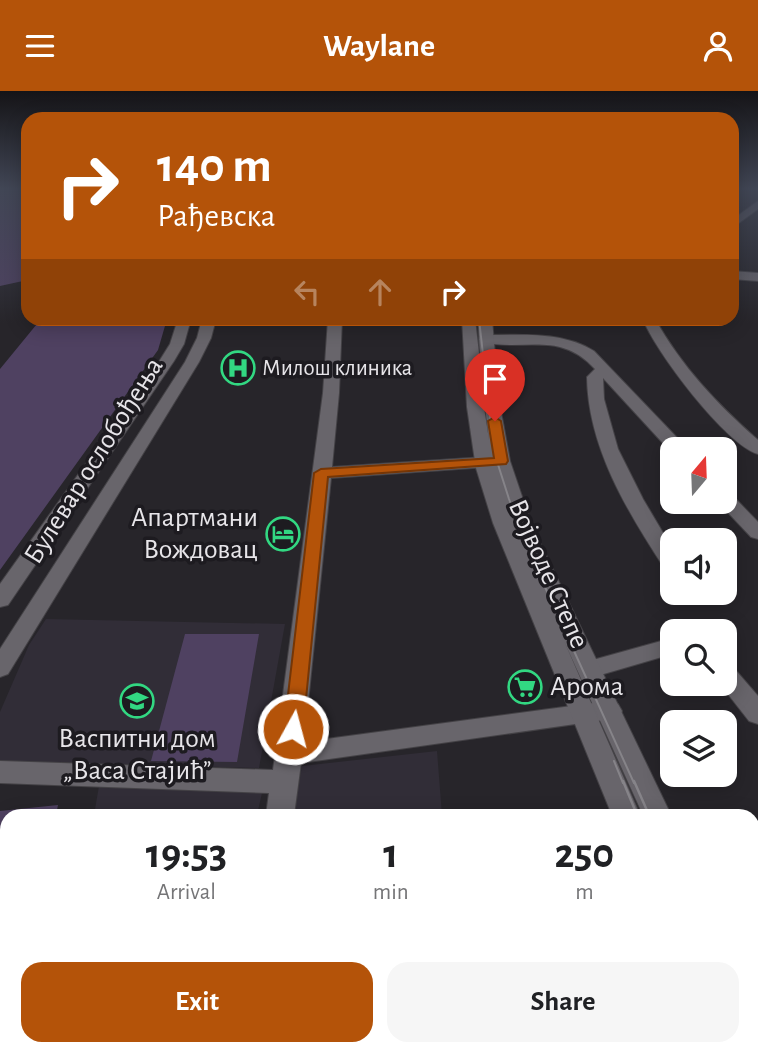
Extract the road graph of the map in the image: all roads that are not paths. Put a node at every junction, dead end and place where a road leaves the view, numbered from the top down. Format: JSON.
{"nodes":[{"id":1,"x":182,"y":326,"type":"edge"},
{"id":2,"x":207,"y":326,"type":"edge"},
{"id":3,"x":335,"y":326,"type":"edge"},
{"id":4,"x":469,"y":326,"type":"edge"},
{"id":5,"x":485,"y":326,"type":"edge"},
{"id":6,"x":652,"y":326,"type":"edge"},
{"id":7,"x":486,"y":339,"type":"junction"},
{"id":8,"x":603,"y":370,"type":"junction"},
{"id":9,"x":138,"y":403,"type":"junction"},
{"id":10,"x":166,"y":404,"type":"junction"},
{"id":11,"x":667,"y":437,"type":"edge"},
{"id":12,"x":758,"y":449,"type":"edge"},
{"id":13,"x":492,"y":462,"type":"junction"},
{"id":14,"x":321,"y":473,"type":"junction"},
{"id":15,"x":737,"y":511,"type":"edge"},
{"id":16,"x":758,"y":533,"type":"edge"},
{"id":17,"x":660,"y":543,"type":"edge"},
{"id":18,"x":0,"y":600,"type":"edge"},
{"id":19,"x":660,"y":649,"type":"edge"},
{"id":20,"x":0,"y":668,"type":"edge"},
{"id":21,"x":590,"y":669,"type":"junction"},
{"id":22,"x":737,"y":688,"type":"edge"},
{"id":23,"x":596,"y":712,"type":"junction"},
{"id":24,"x":758,"y":714,"type":"edge"},
{"id":25,"x":290,"y":754,"type":"junction"},
{"id":26,"x":0,"y":772,"type":"edge"},
{"id":27,"x":286,"y":782,"type":"junction"},
{"id":28,"x":281,"y":809,"type":"edge"},
{"id":29,"x":624,"y":809,"type":"edge"},
{"id":30,"x":653,"y":809,"type":"edge"}],
"edges":[{"from":1,"to":9,"type":"main road","name":"Булевар ослобођења"},
{"from":2,"to":10,"type":"main road","name":"Булевар ослобођења"},
{"from":3,"to":14,"type":"main road"},
{"from":4,"to":13,"type":"main road","name":"Војводе Степе"},
{"from":5,"to":7,"type":"main road","name":"Војводе Степе"},
{"from":6,"to":12,"type":"main road"},
{"from":7,"to":8,"type":"main road"},
{"from":7,"to":13,"type":"main road","name":"Војводе Степе"},
{"from":8,"to":11,"type":"main road"},
{"from":8,"to":17,"type":"main road"},
{"from":9,"to":10,"type":"main road"},
{"from":9,"to":18,"type":"main road","name":"Булевар ослобођења"},
{"from":10,"to":20,"type":"main road","name":"Булевар ослобођења"},
{"from":13,"to":14,"type":"main road"},
{"from":13,"to":21,"type":"main road","name":"Војводе Степе"},
{"from":13,"to":23,"type":"main road","name":"Војводе Степе"},
{"from":14,"to":25,"type":"main road"},
{"from":15,"to":16,"type":"main road"},
{"from":19,"to":21,"type":"main road"},
{"from":21,"to":23,"type":"main road","name":"Војводе Степе"},
{"from":22,"to":24,"type":"main road"},
{"from":23,"to":25,"type":"main road"},
{"from":23,"to":29,"type":"main road","name":"Војводе Степе"},
{"from":23,"to":30,"type":"main road","name":"Војводе Степе"},
{"from":25,"to":27,"type":"main road"},
{"from":26,"to":27,"type":"main road"},
{"from":27,"to":28,"type":"main road"}]}
